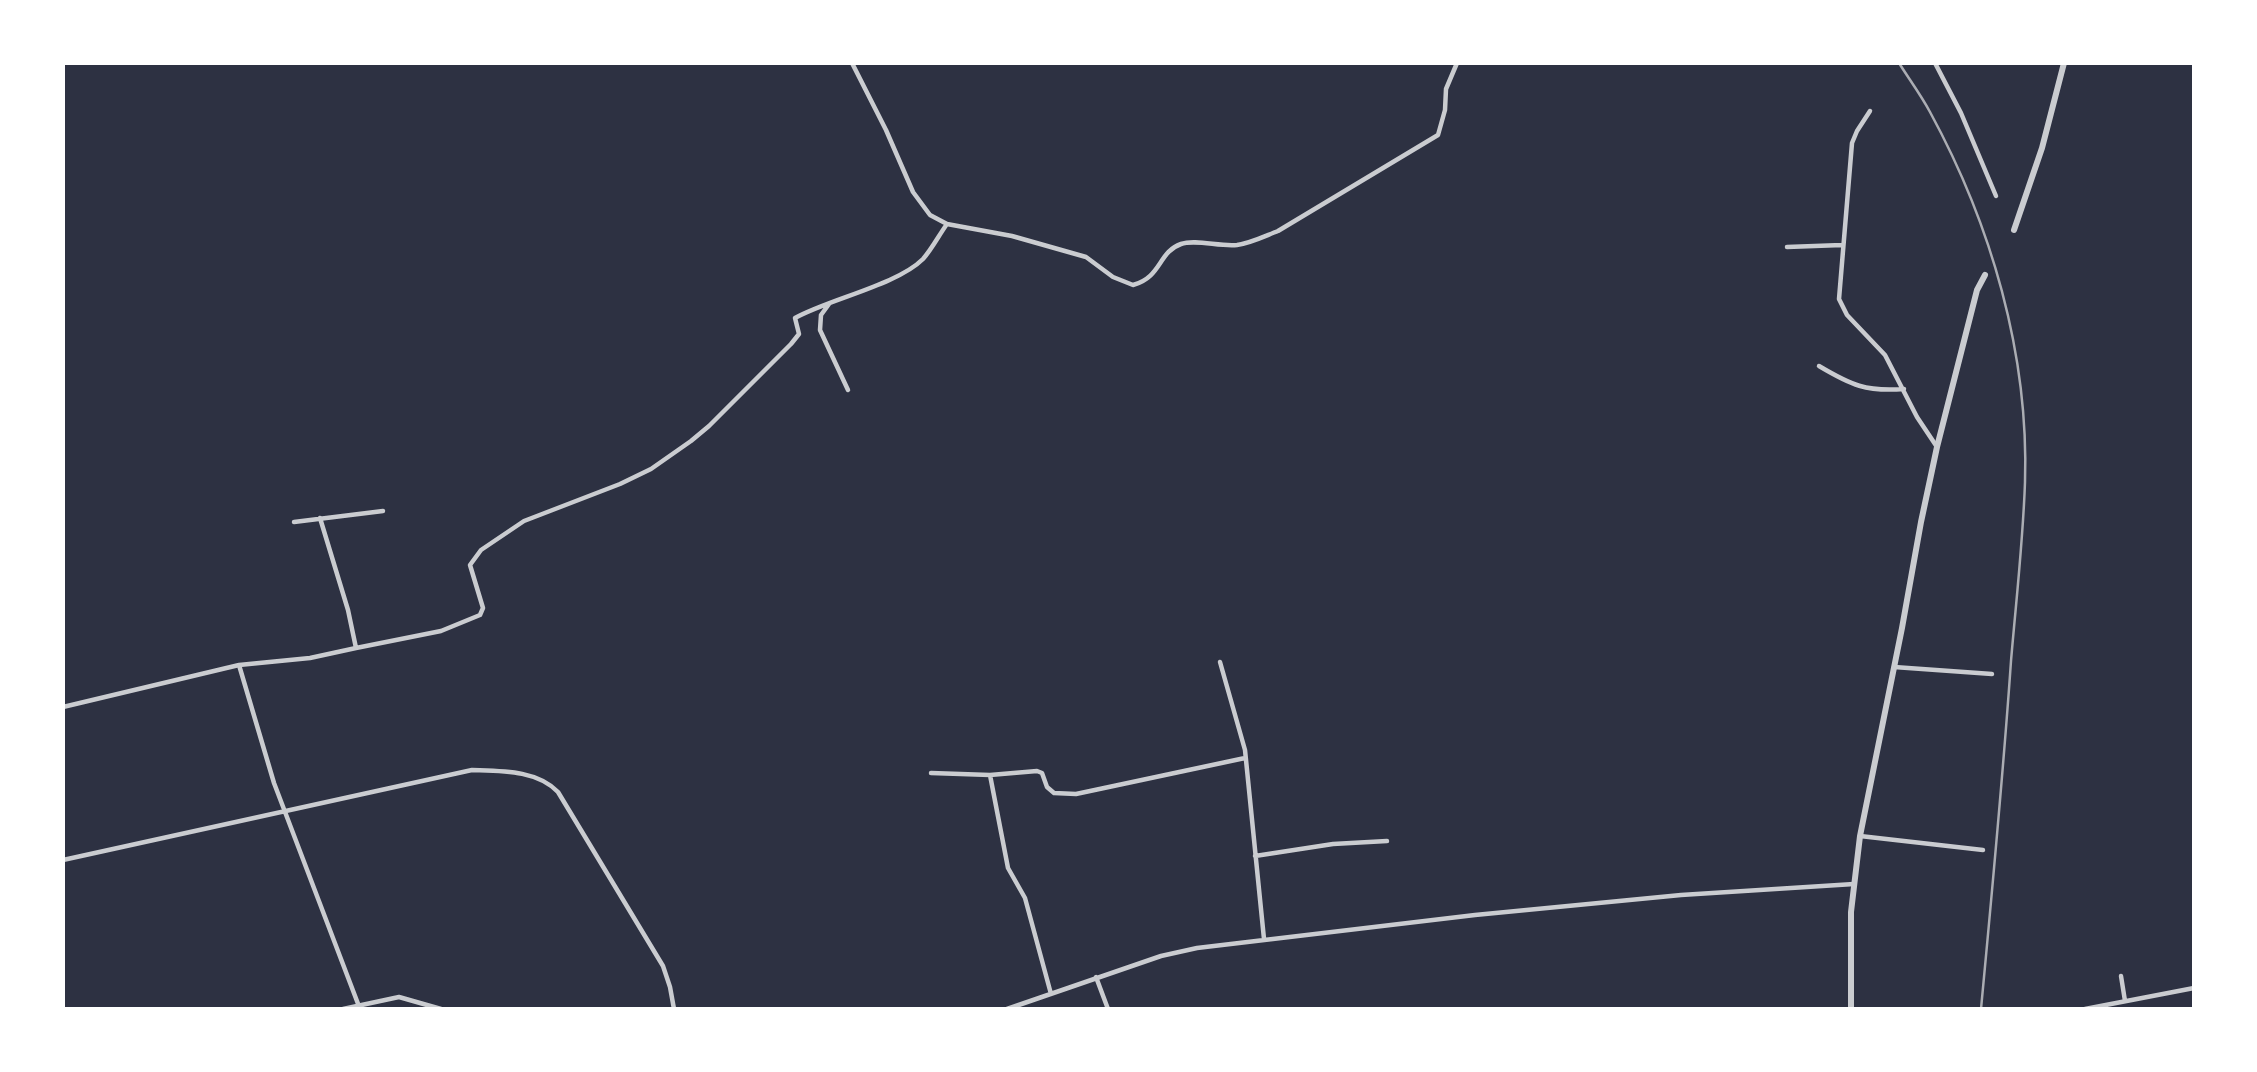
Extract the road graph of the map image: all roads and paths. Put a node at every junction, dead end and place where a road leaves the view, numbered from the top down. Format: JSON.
{"nodes":[{"id":1,"x":852,"y":63,"type":"edge"},
{"id":2,"x":1457,"y":63,"type":"edge"},
{"id":3,"x":1935,"y":63,"type":"edge"},
{"id":4,"x":2064,"y":63,"type":"edge"},
{"id":5,"x":1870,"y":111,"type":"dead end"},
{"id":6,"x":1996,"y":196,"type":"dead end"},
{"id":7,"x":947,"y":223,"type":"junction"},
{"id":8,"x":2014,"y":230,"type":"dead end"},
{"id":9,"x":1842,"y":244,"type":"junction"},
{"id":10,"x":1787,"y":247,"type":"dead end"},
{"id":11,"x":1985,"y":275,"type":"dead end"},
{"id":12,"x":830,"y":303,"type":"junction"},
{"id":13,"x":1819,"y":366,"type":"dead end"},
{"id":14,"x":1904,"y":389,"type":"junction"},
{"id":15,"x":848,"y":390,"type":"dead end"},
{"id":16,"x":1937,"y":447,"type":"junction"},
{"id":17,"x":383,"y":511,"type":"dead end"},
{"id":18,"x":320,"y":518,"type":"junction"},
{"id":19,"x":294,"y":522,"type":"dead end"},
{"id":20,"x":356,"y":648,"type":"junction"},
{"id":21,"x":1220,"y":663,"type":"dead end"},
{"id":22,"x":239,"y":665,"type":"junction"},
{"id":23,"x":1894,"y":667,"type":"junction"},
{"id":24,"x":1992,"y":674,"type":"dead end"},
{"id":25,"x":63,"y":707,"type":"edge"},
{"id":26,"x":1245,"y":758,"type":"junction"},
{"id":27,"x":930,"y":773,"type":"dead end"},
{"id":28,"x":990,"y":775,"type":"junction"},
{"id":29,"x":284,"y":810,"type":"junction"},
{"id":30,"x":1860,"y":836,"type":"junction"},
{"id":31,"x":1387,"y":841,"type":"dead end"},
{"id":32,"x":1983,"y":850,"type":"dead end"},
{"id":33,"x":1255,"y":856,"type":"junction"},
{"id":34,"x":63,"y":859,"type":"edge"},
{"id":35,"x":1855,"y":884,"type":"junction"},
{"id":36,"x":1264,"y":939,"type":"junction"},
{"id":37,"x":2121,"y":976,"type":"dead end"},
{"id":38,"x":1096,"y":977,"type":"junction"},
{"id":39,"x":2194,"y":988,"type":"edge"},
{"id":40,"x":1051,"y":993,"type":"junction"},
{"id":41,"x":2125,"y":1001,"type":"junction"},
{"id":42,"x":359,"y":1007,"type":"edge"},
{"id":43,"x":2096,"y":1008,"type":"edge"},
{"id":44,"x":343,"y":1009,"type":"edge"},
{"id":45,"x":441,"y":1009,"type":"edge"},
{"id":46,"x":674,"y":1009,"type":"edge"},
{"id":47,"x":1007,"y":1009,"type":"edge"},
{"id":48,"x":1108,"y":1009,"type":"edge"},
{"id":49,"x":1851,"y":1009,"type":"edge"},
{"id":50,"x":2085,"y":1009,"type":"edge"}],
"edges":[{"from":1,"to":7,"type":"street"},
{"from":2,"to":7,"type":"street"},
{"from":3,"to":6,"type":"street"},
{"from":4,"to":8,"type":"street"},
{"from":5,"to":9,"type":"street"},
{"from":7,"to":12,"type":"street"},
{"from":9,"to":10,"type":"street"},
{"from":9,"to":14,"type":"street"},
{"from":11,"to":16,"type":"street"},
{"from":12,"to":15,"type":"street"},
{"from":12,"to":20,"type":"street"},
{"from":13,"to":14,"type":"street"},
{"from":14,"to":16,"type":"street"},
{"from":16,"to":23,"type":"street"},
{"from":17,"to":18,"type":"street"},
{"from":18,"to":19,"type":"street"},
{"from":18,"to":20,"type":"street"},
{"from":20,"to":22,"type":"street"},
{"from":21,"to":26,"type":"street"},
{"from":22,"to":25,"type":"street"},
{"from":22,"to":29,"type":"street"},
{"from":23,"to":24,"type":"street"},
{"from":23,"to":30,"type":"street"},
{"from":26,"to":28,"type":"street"},
{"from":26,"to":33,"type":"street"},
{"from":27,"to":28,"type":"street"},
{"from":28,"to":40,"type":"street"},
{"from":29,"to":34,"type":"street"},
{"from":29,"to":42,"type":"street"},
{"from":29,"to":46,"type":"street"},
{"from":30,"to":32,"type":"street"},
{"from":30,"to":35,"type":"street"},
{"from":31,"to":33,"type":"street"},
{"from":33,"to":36,"type":"street"},
{"from":35,"to":36,"type":"street"},
{"from":35,"to":49,"type":"street"},
{"from":36,"to":38,"type":"street"},
{"from":37,"to":41,"type":"street"},
{"from":38,"to":40,"type":"street"},
{"from":38,"to":48,"type":"street"},
{"from":39,"to":41,"type":"street"},
{"from":40,"to":47,"type":"street"},
{"from":41,"to":43,"type":"street"},
{"from":42,"to":44,"type":"street"},
{"from":42,"to":45,"type":"street"},
{"from":43,"to":50,"type":"street"}]}
